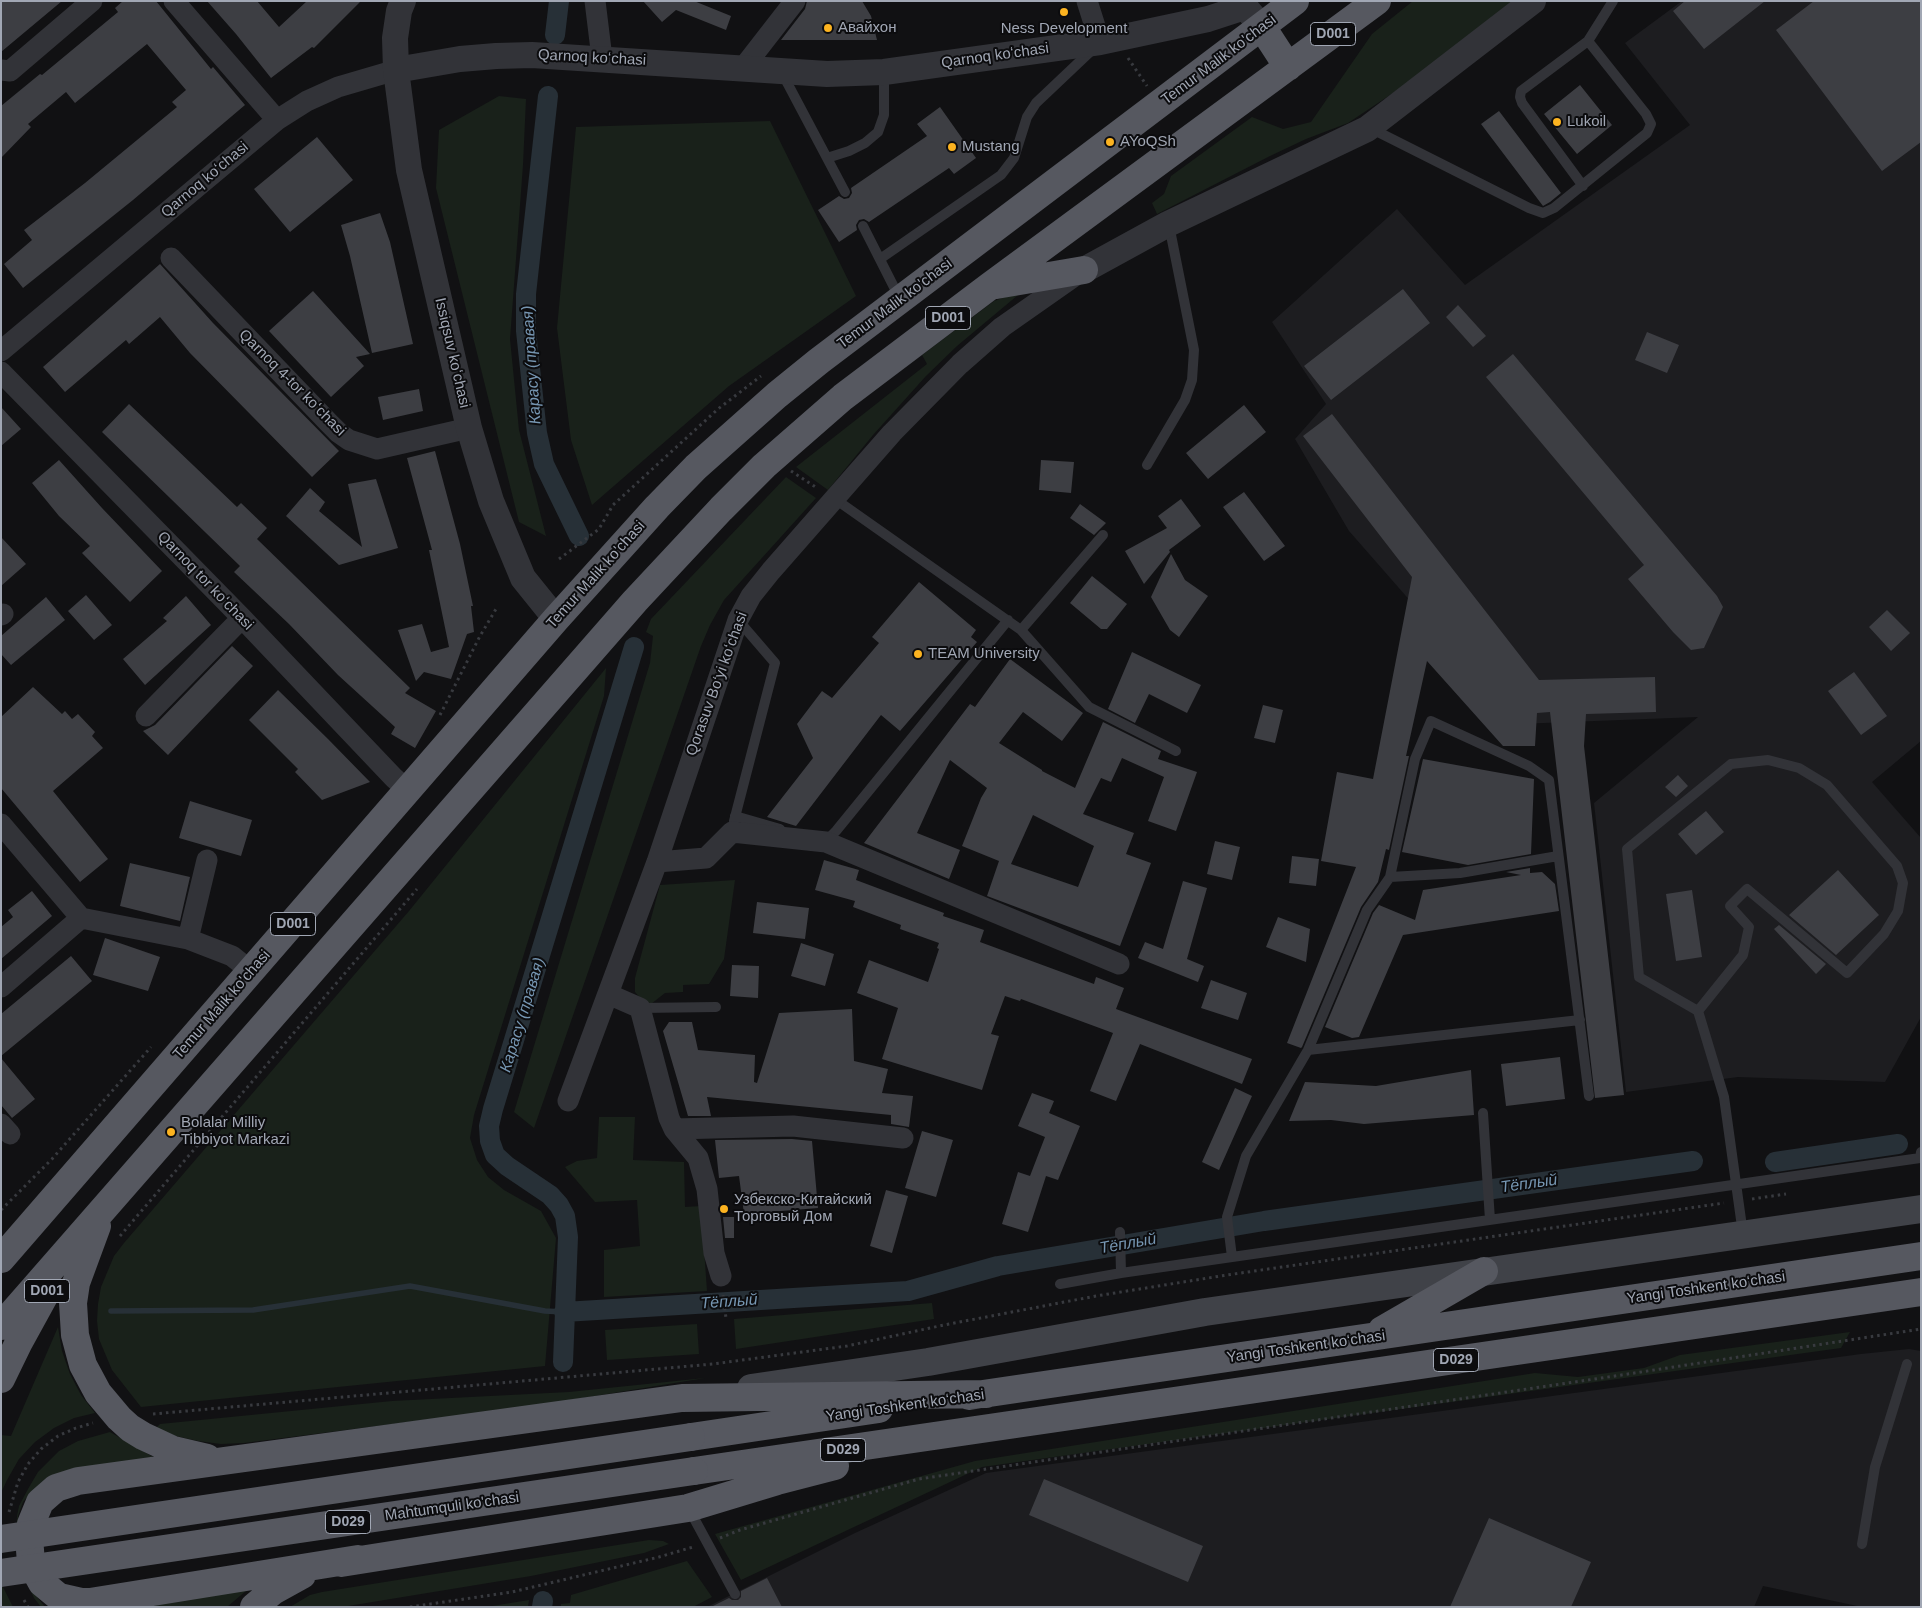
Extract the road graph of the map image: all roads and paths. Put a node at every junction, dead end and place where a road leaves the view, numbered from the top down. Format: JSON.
{"nodes":[{"id":1,"x":92,"y":1,"type":"edge"},
{"id":2,"x":174,"y":1,"type":"edge"},
{"id":3,"x":403,"y":1,"type":"edge"},
{"id":4,"x":595,"y":1,"type":"edge"},
{"id":5,"x":795,"y":1,"type":"edge"},
{"id":6,"x":1087,"y":1,"type":"edge"},
{"id":7,"x":1295,"y":1,"type":"edge"},
{"id":8,"x":1377,"y":1,"type":"edge"},
{"id":9,"x":1532,"y":1,"type":"edge"},
{"id":10,"x":1613,"y":1,"type":"edge"},
{"id":11,"x":1252,"y":12,"type":"edge"},
{"id":12,"x":1100,"y":42,"type":"junction"},
{"id":13,"x":1588,"y":42,"type":"junction"},
{"id":14,"x":602,"y":58,"type":"junction"},
{"id":15,"x":1288,"y":67,"type":"junction"},
{"id":16,"x":743,"y":68,"type":"junction"},
{"id":17,"x":1,"y":70,"type":"edge"},
{"id":18,"x":396,"y":70,"type":"junction"},
{"id":19,"x":782,"y":72,"type":"junction"},
{"id":20,"x":884,"y":72,"type":"junction"},
{"id":21,"x":277,"y":120,"type":"junction"},
{"id":22,"x":1367,"y":129,"type":"junction"},
{"id":23,"x":827,"y":158,"type":"junction"},
{"id":24,"x":1583,"y":186,"type":"junction"},
{"id":25,"x":845,"y":192,"type":"dead end"},
{"id":26,"x":1168,"y":224,"type":"junction"},
{"id":27,"x":863,"y":226,"type":"dead end"},
{"id":28,"x":171,"y":258,"type":"dead end"},
{"id":29,"x":880,"y":259,"type":"junction"},
{"id":30,"x":1084,"y":270,"type":"junction"},
{"id":31,"x":990,"y":286,"type":"junction"},
{"id":32,"x":900,"y":300,"type":"junction"},
{"id":33,"x":1,"y":351,"type":"edge"},
{"id":34,"x":1,"y":372,"type":"edge"},
{"id":35,"x":469,"y":428,"type":"junction"},
{"id":36,"x":1147,"y":465,"type":"dead end"},
{"id":37,"x":835,"y":499,"type":"junction"},
{"id":38,"x":1103,"y":535,"type":"dead end"},
{"id":39,"x":496,"y":609,"type":"dead end"},
{"id":40,"x":242,"y":618,"type":"junction"},
{"id":41,"x":556,"y":618,"type":"junction"},
{"id":42,"x":738,"y":620,"type":"junction"},
{"id":43,"x":1008,"y":620,"type":"junction"},
{"id":44,"x":1021,"y":630,"type":"junction"},
{"id":45,"x":146,"y":716,"type":"dead end"},
{"id":46,"x":437,"y":722,"type":"dead end"},
{"id":47,"x":1176,"y":751,"type":"dead end"},
{"id":48,"x":408,"y":791,"type":"junction"},
{"id":49,"x":1,"y":824,"type":"edge"},
{"id":50,"x":734,"y":824,"type":"junction"},
{"id":51,"x":826,"y":842,"type":"junction"},
{"id":52,"x":1558,"y":856,"type":"junction"},
{"id":53,"x":207,"y":860,"type":"dead end"},
{"id":54,"x":657,"y":862,"type":"junction"},
{"id":55,"x":1390,"y":877,"type":"junction"},
{"id":56,"x":81,"y":918,"type":"junction"},
{"id":57,"x":188,"y":939,"type":"junction"},
{"id":58,"x":1119,"y":964,"type":"dead end"},
{"id":59,"x":252,"y":972,"type":"junction"},
{"id":60,"x":1,"y":988,"type":"edge"},
{"id":61,"x":608,"y":994,"type":"junction"},
{"id":62,"x":716,"y":1007,"type":"dead end"},
{"id":63,"x":640,"y":1008,"type":"junction"},
{"id":64,"x":1698,"y":1011,"type":"junction"},
{"id":65,"x":1580,"y":1020,"type":"junction"},
{"id":66,"x":155,"y":1043,"type":"dead end"},
{"id":67,"x":1308,"y":1050,"type":"junction"},
{"id":68,"x":1590,"y":1096,"type":"dead end"},
{"id":69,"x":568,"y":1101,"type":"dead end"},
{"id":70,"x":1483,"y":1113,"type":"dead end"},
{"id":71,"x":674,"y":1129,"type":"junction"},
{"id":72,"x":903,"y":1138,"type":"dead end"},
{"id":73,"x":1921,"y":1152,"type":"edge"},
{"id":74,"x":1736,"y":1184,"type":"junction"},
{"id":75,"x":1921,"y":1209,"type":"edge"},
{"id":76,"x":1,"y":1210,"type":"edge"},
{"id":77,"x":104,"y":1210,"type":"junction"},
{"id":78,"x":1490,"y":1220,"type":"junction"},
{"id":79,"x":1120,"y":1232,"type":"dead end"},
{"id":80,"x":1743,"y":1235,"type":"junction"},
{"id":81,"x":1921,"y":1256,"type":"edge"},
{"id":82,"x":1232,"y":1257,"type":"junction"},
{"id":83,"x":1,"y":1259,"type":"edge"},
{"id":84,"x":1484,"y":1271,"type":"junction"},
{"id":85,"x":1121,"y":1273,"type":"junction"},
{"id":86,"x":722,"y":1283,"type":"joint"},
{"id":87,"x":1060,"y":1284,"type":"dead end"},
{"id":88,"x":1921,"y":1292,"type":"edge"},
{"id":89,"x":726,"y":1318,"type":"dead end"},
{"id":90,"x":1,"y":1326,"type":"edge"},
{"id":91,"x":1921,"y":1329,"type":"edge"},
{"id":92,"x":1369,"y":1337,"type":"junction"},
{"id":93,"x":1907,"y":1364,"type":"dead end"},
{"id":94,"x":1,"y":1379,"type":"edge"},
{"id":95,"x":986,"y":1394,"type":"junction"},
{"id":96,"x":682,"y":1398,"type":"junction"},
{"id":97,"x":992,"y":1428,"type":"junction"},
{"id":98,"x":239,"y":1460,"type":"junction"},
{"id":99,"x":688,"y":1508,"type":"junction"},
{"id":100,"x":1,"y":1539,"type":"edge"},
{"id":101,"x":708,"y":1543,"type":"junction"},
{"id":102,"x":1862,"y":1544,"type":"dead end"},
{"id":103,"x":358,"y":1559,"type":"junction"},
{"id":104,"x":1,"y":1573,"type":"edge"},
{"id":105,"x":735,"y":1594,"type":"dead end"},
{"id":106,"x":254,"y":1607,"type":"edge"},
{"id":107,"x":410,"y":1607,"type":"edge"}],
"edges":[{"from":1,"to":17,"type":"street"},
{"from":2,"to":21,"type":"street"},
{"from":3,"to":18,"type":"street","name":"Issiqsuv koʻchasi"},
{"from":4,"to":14,"type":"street"},
{"from":5,"to":16,"type":"street"},
{"from":6,"to":12,"type":"street"},
{"from":7,"to":11,"type":"highway","name":"Temur Malik ko'chasi","number":"D001"},
{"from":8,"to":15,"type":"highway","number":"D001"},
{"from":9,"to":22,"type":"street"},
{"from":10,"to":13,"type":"lane"},
{"from":11,"to":12,"type":"street","name":"Qarnoq koʻchasi"},
{"from":11,"to":15,"type":"highway"},
{"from":11,"to":32,"type":"highway","name":"Temur Malik ko'chasi","number":"D001"},
{"from":12,"to":20,"type":"street","name":"Qarnoq koʻchasi"},
{"from":12,"to":29,"type":"lane"},
{"from":13,"to":24,"type":"lane"},
{"from":13,"to":24,"type":"lane"},
{"from":14,"to":16,"type":"street","name":"Qarnoq koʻchasi"},
{"from":14,"to":18,"type":"street","name":"Qarnoq koʻchasi"},
{"from":15,"to":31,"type":"highway","number":"D001"},
{"from":16,"to":19,"type":"street","name":"Qarnoq koʻchasi"},
{"from":18,"to":21,"type":"street","name":"Qarnoq koʻchasi"},
{"from":18,"to":35,"type":"street","name":"Issiqsuv koʻchasi"},
{"from":19,"to":20,"type":"street","name":"Qarnoq koʻchasi"},
{"from":19,"to":23,"type":"lane"},
{"from":20,"to":23,"type":"lane"},
{"from":21,"to":33,"type":"street","name":"Qarnoq koʻchasi"},
{"from":22,"to":24,"type":"lane"},
{"from":22,"to":26,"type":"street"},
{"from":23,"to":25,"type":"lane"},
{"from":26,"to":30,"type":"street"},
{"from":26,"to":36,"type":"lane"},
{"from":27,"to":29,"type":"lane"},
{"from":28,"to":35,"type":"street","name":"Qarnoq 4-tor koʻchasi"},
{"from":29,"to":32,"type":"lane"},
{"from":30,"to":31,"type":"highway"},
{"from":30,"to":37,"type":"street","name":"Qorasuv Bo‘yi koʻchasi"},
{"from":31,"to":77,"type":"highway","number":"D001"},
{"from":32,"to":41,"type":"highway","name":"Temur Malik ko'chasi","number":"D001"},
{"from":34,"to":40,"type":"street","name":"Qarnoq tor koʻchasi"},
{"from":35,"to":41,"type":"street","name":"Issiqsuv koʻchasi"},
{"from":37,"to":42,"type":"street","name":"Qorasuv Bo‘yi koʻchasi"},
{"from":37,"to":43,"type":"lane"},
{"from":38,"to":44,"type":"lane"},
{"from":39,"to":46,"type":"path"},
{"from":40,"to":45,"type":"street"},
{"from":40,"to":48,"type":"street","name":"Qarnoq tor koʻchasi"},
{"from":41,"to":48,"type":"highway","name":"Temur Malik ko'chasi","number":"D001"},
{"from":42,"to":50,"type":"lane"},
{"from":42,"to":54,"type":"street","name":"Qorasuv Bo‘yi koʻchasi"},
{"from":43,"to":44,"type":"lane"},
{"from":43,"to":51,"type":"lane"},
{"from":44,"to":47,"type":"lane"},
{"from":48,"to":59,"type":"highway","name":"Temur Malik ko'chasi","number":"D001"},
{"from":49,"to":56,"type":"street"},
{"from":50,"to":51,"type":"street"},
{"from":50,"to":54,"type":"street"},
{"from":51,"to":58,"type":"street"},
{"from":52,"to":55,"type":"lane"},
{"from":52,"to":55,"type":"lane"},
{"from":52,"to":65,"type":"lane"},
{"from":53,"to":57,"type":"street"},
{"from":54,"to":61,"type":"street","name":"Qorasuv Bo‘yi koʻchasi"},
{"from":55,"to":67,"type":"lane"},
{"from":56,"to":57,"type":"street"},
{"from":56,"to":60,"type":"street"},
{"from":57,"to":59,"type":"street"},
{"from":59,"to":83,"type":"highway","name":"Temur Malik ko'chasi","number":"D001"},
{"from":61,"to":63,"type":"street"},
{"from":61,"to":69,"type":"street","name":"Qorasuv Bo‘yi koʻchasi"},
{"from":62,"to":63,"type":"lane"},
{"from":63,"to":71,"type":"street"},
{"from":64,"to":64,"type":"lane"},
{"from":64,"to":74,"type":"lane"},
{"from":65,"to":67,"type":"lane"},
{"from":65,"to":68,"type":"lane"},
{"from":66,"to":76,"type":"path"},
{"from":67,"to":82,"type":"lane"},
{"from":70,"to":78,"type":"lane"},
{"from":71,"to":72,"type":"street"},
{"from":71,"to":86,"type":"street"},
{"from":73,"to":74,"type":"lane"},
{"from":74,"to":78,"type":"lane"},
{"from":74,"to":80,"type":"lane"},
{"from":75,"to":80,"type":"main road"},
{"from":77,"to":90,"type":"highway","number":"D001"},
{"from":77,"to":94,"type":"highway","number":"D001"},
{"from":77,"to":98,"type":"highway"},
{"from":78,"to":82,"type":"lane"},
{"from":79,"to":85,"type":"lane"},
{"from":80,"to":84,"type":"main road"},
{"from":81,"to":92,"type":"highway","name":"Yangi Toshkent ko‘chasi","number":"D029"},
{"from":82,"to":85,"type":"lane"},
{"from":84,"to":92,"type":"highway"},
{"from":84,"to":96,"type":"main road"},
{"from":85,"to":87,"type":"lane"},
{"from":86,"to":89,"type":"path"},
{"from":88,"to":97,"type":"highway","number":"D029"},
{"from":91,"to":101,"type":"path"},
{"from":92,"to":95,"type":"highway","name":"Yangi Toshkent ko‘chasi","number":"D029"},
{"from":93,"to":102,"type":"lane"},
{"from":95,"to":96,"type":"highway"},
{"from":95,"to":100,"type":"highway","name":"Yangi Toshkent ko‘chasi","number":"D029","bridge":true},
{"from":96,"to":98,"type":"highway"},
{"from":97,"to":99,"type":"highway"},
{"from":97,"to":104,"type":"highway","name":"Mahtumquli ko'chasi","number":"D029","bridge":true},
{"from":98,"to":103,"type":"highway"},
{"from":99,"to":101,"type":"lane"},
{"from":99,"to":103,"type":"highway"},
{"from":101,"to":105,"type":"lane"},
{"from":101,"to":107,"type":"path"},
{"from":103,"to":106,"type":"highway"}]}
